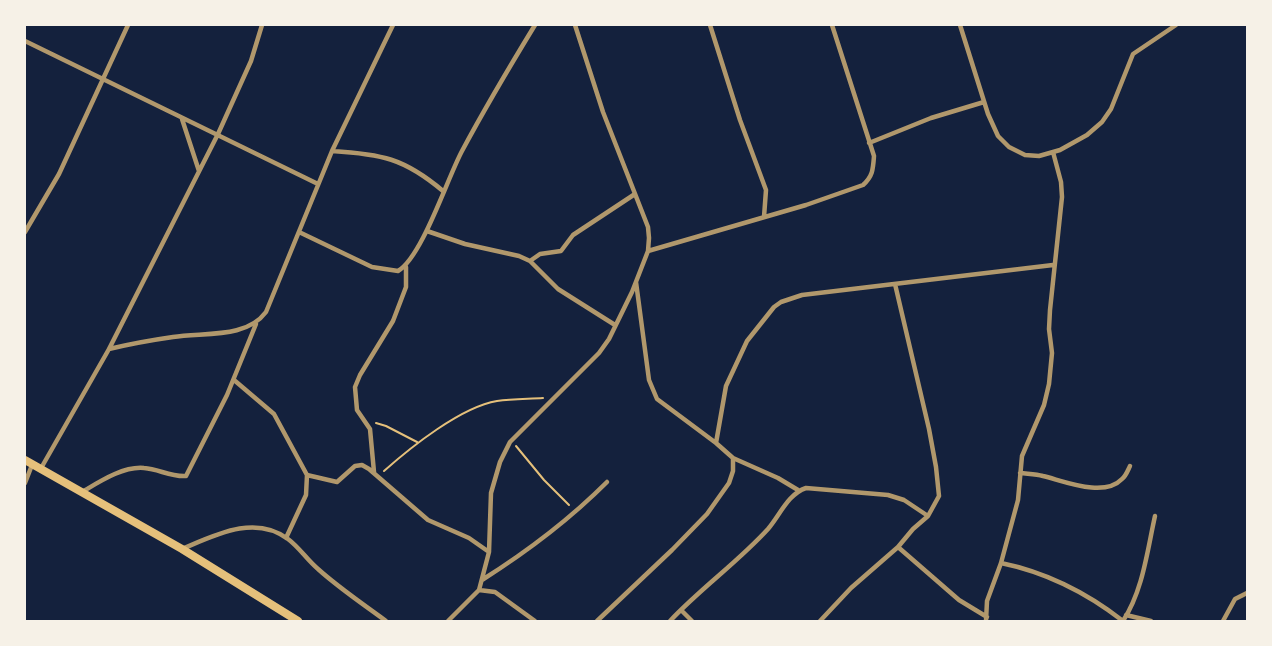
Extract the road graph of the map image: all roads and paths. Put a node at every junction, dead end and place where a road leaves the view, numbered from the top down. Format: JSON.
{"nodes":[{"id":1,"x":128,"y":25,"type":"edge"},
{"id":2,"x":262,"y":25,"type":"edge"},
{"id":3,"x":393,"y":25,"type":"edge"},
{"id":4,"x":536,"y":25,"type":"edge"},
{"id":5,"x":575,"y":25,"type":"edge"},
{"id":6,"x":710,"y":25,"type":"edge"},
{"id":7,"x":832,"y":25,"type":"edge"},
{"id":8,"x":960,"y":25,"type":"edge"},
{"id":9,"x":1176,"y":25,"type":"edge"},
{"id":10,"x":25,"y":41,"type":"edge"},
{"id":11,"x":102,"y":77,"type":"junction"},
{"id":12,"x":984,"y":102,"type":"junction"},
{"id":13,"x":182,"y":119,"type":"junction"},
{"id":14,"x":218,"y":134,"type":"junction"},
{"id":15,"x":869,"y":143,"type":"junction"},
{"id":16,"x":332,"y":151,"type":"junction"},
{"id":17,"x":1052,"y":152,"type":"junction"},
{"id":18,"x":199,"y":171,"type":"junction"},
{"id":19,"x":318,"y":184,"type":"junction"},
{"id":20,"x":443,"y":191,"type":"junction"},
{"id":21,"x":634,"y":194,"type":"junction"},
{"id":22,"x":764,"y":217,"type":"junction"},
{"id":23,"x":427,"y":231,"type":"junction"},
{"id":24,"x":25,"y":232,"type":"edge"},
{"id":25,"x":299,"y":232,"type":"junction"},
{"id":26,"x":648,"y":251,"type":"junction"},
{"id":27,"x":530,"y":261,"type":"junction"},
{"id":28,"x":1053,"y":265,"type":"junction"},
{"id":29,"x":406,"y":267,"type":"junction"},
{"id":30,"x":636,"y":282,"type":"junction"},
{"id":31,"x":895,"y":284,"type":"junction"},
{"id":32,"x":256,"y":324,"type":"junction"},
{"id":33,"x":615,"y":325,"type":"junction"},
{"id":34,"x":109,"y":350,"type":"junction"},
{"id":35,"x":234,"y":380,"type":"junction"},
{"id":36,"x":553,"y":398,"type":"junction"},
{"id":37,"x":366,"y":422,"type":"junction"},
{"id":38,"x":417,"y":442,"type":"junction"},
{"id":39,"x":510,"y":442,"type":"junction"},
{"id":40,"x":716,"y":443,"type":"junction"},
{"id":41,"x":733,"y":458,"type":"junction"},
{"id":42,"x":29,"y":463,"type":"edge"},
{"id":43,"x":1130,"y":466,"type":"dead end"},
{"id":44,"x":40,"y":470,"type":"junction"},
{"id":45,"x":374,"y":472,"type":"junction"},
{"id":46,"x":1020,"y":473,"type":"junction"},
{"id":47,"x":307,"y":475,"type":"junction"},
{"id":48,"x":379,"y":476,"type":"junction"},
{"id":49,"x":607,"y":482,"type":"dead end"},
{"id":50,"x":25,"y":483,"type":"edge"},
{"id":51,"x":798,"y":490,"type":"junction"},
{"id":52,"x":81,"y":492,"type":"junction"},
{"id":53,"x":577,"y":512,"type":"junction"},
{"id":54,"x":928,"y":516,"type":"junction"},
{"id":55,"x":1155,"y":516,"type":"dead end"},
{"id":56,"x":286,"y":538,"type":"junction"},
{"id":57,"x":898,"y":547,"type":"junction"},
{"id":58,"x":182,"y":549,"type":"junction"},
{"id":59,"x":489,"y":552,"type":"junction"},
{"id":60,"x":1001,"y":563,"type":"junction"},
{"id":61,"x":482,"y":580,"type":"junction"},
{"id":62,"x":479,"y":590,"type":"junction"},
{"id":63,"x":1247,"y":593,"type":"edge"},
{"id":64,"x":681,"y":610,"type":"junction"},
{"id":65,"x":1126,"y":615,"type":"junction"},
{"id":66,"x":986,"y":619,"type":"edge"},
{"id":67,"x":298,"y":621,"type":"edge"},
{"id":68,"x":386,"y":621,"type":"edge"},
{"id":69,"x":448,"y":621,"type":"edge"},
{"id":70,"x":534,"y":621,"type":"edge"},
{"id":71,"x":597,"y":621,"type":"edge"},
{"id":72,"x":670,"y":621,"type":"edge"},
{"id":73,"x":692,"y":621,"type":"edge"},
{"id":74,"x":820,"y":621,"type":"edge"},
{"id":75,"x":1123,"y":621,"type":"edge"},
{"id":76,"x":1152,"y":621,"type":"edge"},
{"id":77,"x":1223,"y":621,"type":"edge"}],
"edges":[{"from":1,"to":11,"type":"street"},
{"from":2,"to":14,"type":"street"},
{"from":3,"to":16,"type":"street"},
{"from":4,"to":20,"type":"street"},
{"from":5,"to":21,"type":"street"},
{"from":6,"to":22,"type":"street"},
{"from":7,"to":15,"type":"street"},
{"from":8,"to":12,"type":"street"},
{"from":9,"to":17,"type":"street"},
{"from":10,"to":11,"type":"street"},
{"from":11,"to":13,"type":"street"},
{"from":11,"to":24,"type":"street"},
{"from":12,"to":15,"type":"street"},
{"from":12,"to":17,"type":"street"},
{"from":13,"to":14,"type":"street"},
{"from":13,"to":18,"type":"street"},
{"from":14,"to":18,"type":"street"},
{"from":14,"to":19,"type":"street"},
{"from":15,"to":22,"type":"street"},
{"from":16,"to":19,"type":"street"},
{"from":16,"to":20,"type":"street"},
{"from":17,"to":28,"type":"street"},
{"from":18,"to":34,"type":"street"},
{"from":19,"to":25,"type":"street"},
{"from":20,"to":23,"type":"street"},
{"from":21,"to":26,"type":"street"},
{"from":21,"to":27,"type":"street"},
{"from":22,"to":26,"type":"street"},
{"from":23,"to":27,"type":"street"},
{"from":23,"to":29,"type":"street"},
{"from":25,"to":29,"type":"street"},
{"from":25,"to":32,"type":"street"},
{"from":26,"to":30,"type":"street"},
{"from":27,"to":33,"type":"street"},
{"from":28,"to":31,"type":"street"},
{"from":28,"to":46,"type":"street"},
{"from":29,"to":37,"type":"street"},
{"from":30,"to":33,"type":"street"},
{"from":30,"to":40,"type":"street"},
{"from":31,"to":40,"type":"street"},
{"from":31,"to":54,"type":"street"},
{"from":32,"to":34,"type":"street"},
{"from":32,"to":35,"type":"street"},
{"from":33,"to":36,"type":"street"},
{"from":34,"to":44,"type":"street"},
{"from":35,"to":47,"type":"street"},
{"from":35,"to":52,"type":"street"},
{"from":36,"to":38,"type":"path"},
{"from":36,"to":39,"type":"street"},
{"from":37,"to":38,"type":"path"},
{"from":37,"to":45,"type":"street"},
{"from":38,"to":48,"type":"path"},
{"from":39,"to":53,"type":"path"},
{"from":39,"to":59,"type":"street"},
{"from":40,"to":41,"type":"street"},
{"from":41,"to":51,"type":"street"},
{"from":41,"to":71,"type":"street"},
{"from":42,"to":44,"type":"highway"},
{"from":42,"to":50,"type":"street"},
{"from":43,"to":46,"type":"street"},
{"from":44,"to":52,"type":"highway"},
{"from":45,"to":47,"type":"street"},
{"from":45,"to":48,"type":"street"},
{"from":46,"to":60,"type":"street"},
{"from":47,"to":56,"type":"street"},
{"from":48,"to":59,"type":"street"},
{"from":49,"to":53,"type":"street"},
{"from":51,"to":54,"type":"street"},
{"from":51,"to":64,"type":"street"},
{"from":52,"to":58,"type":"highway"},
{"from":53,"to":61,"type":"street"},
{"from":54,"to":57,"type":"street"},
{"from":55,"to":65,"type":"street"},
{"from":56,"to":58,"type":"street"},
{"from":56,"to":68,"type":"street"},
{"from":57,"to":66,"type":"street"},
{"from":57,"to":74,"type":"street"},
{"from":58,"to":67,"type":"highway"},
{"from":59,"to":61,"type":"street"},
{"from":60,"to":66,"type":"street"},
{"from":60,"to":75,"type":"street"},
{"from":61,"to":62,"type":"street"},
{"from":62,"to":69,"type":"street"},
{"from":62,"to":70,"type":"street"},
{"from":63,"to":77,"type":"street"},
{"from":64,"to":72,"type":"street"},
{"from":64,"to":73,"type":"street"},
{"from":65,"to":75,"type":"street"},
{"from":65,"to":76,"type":"street"}]}
